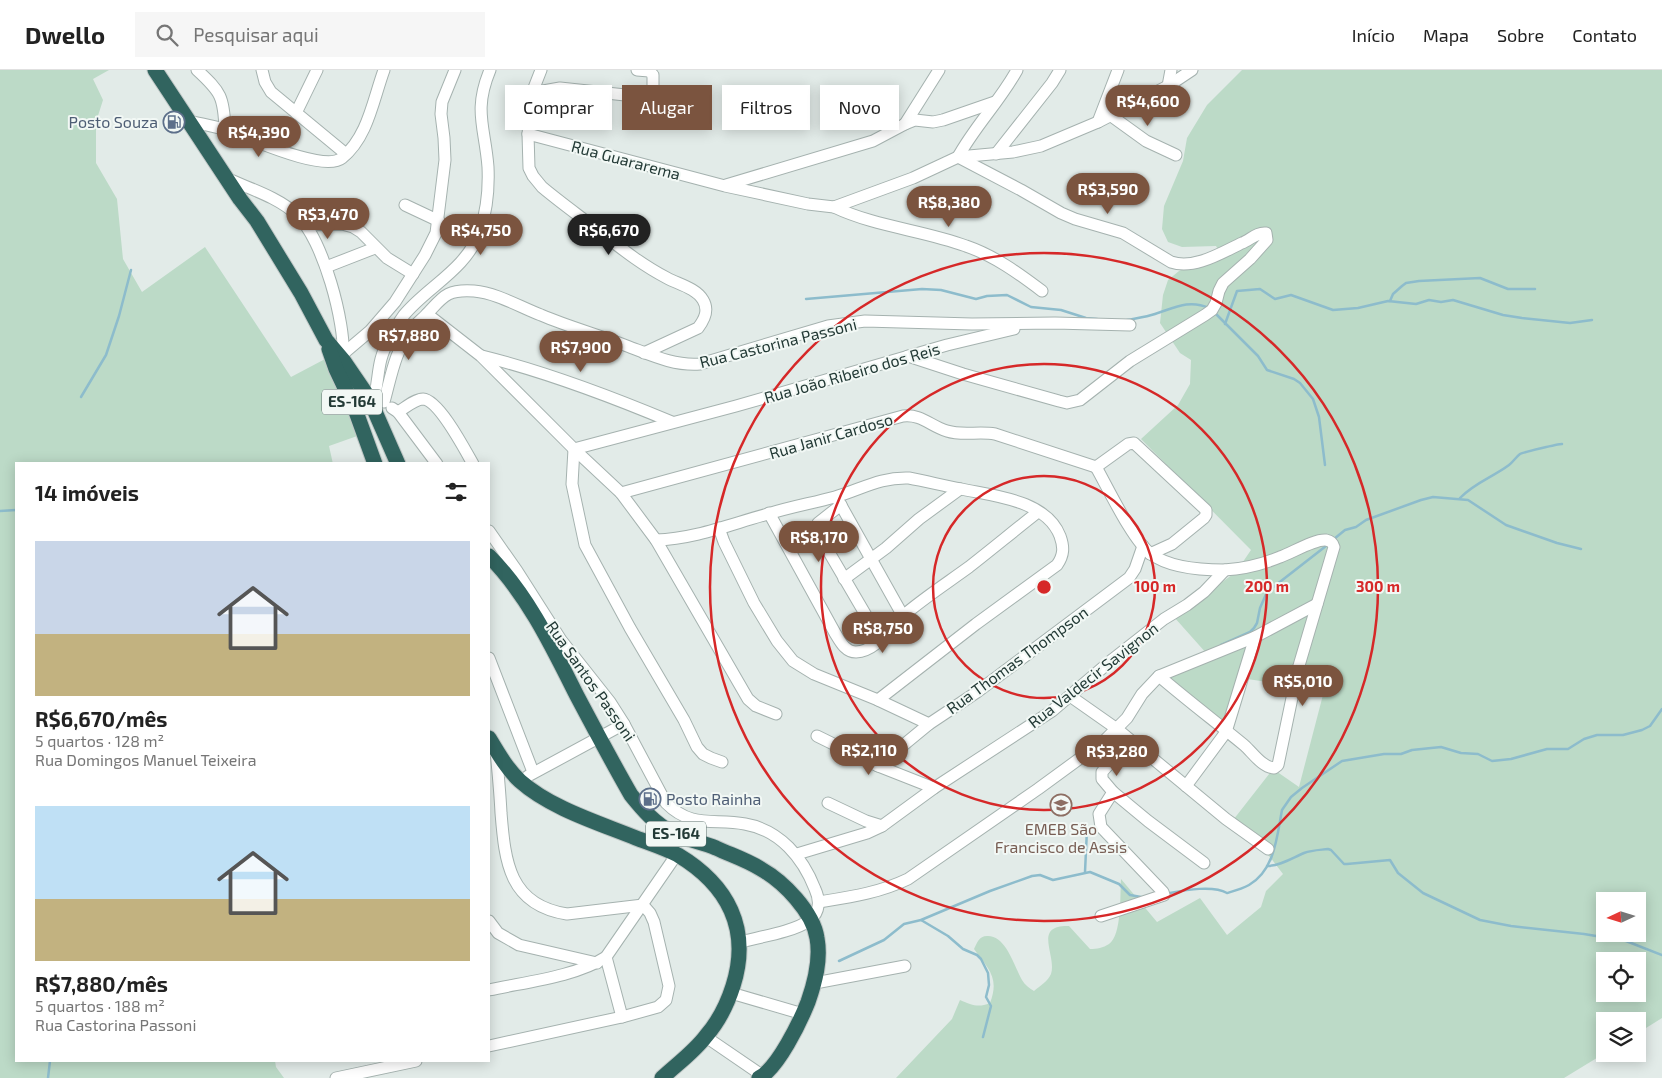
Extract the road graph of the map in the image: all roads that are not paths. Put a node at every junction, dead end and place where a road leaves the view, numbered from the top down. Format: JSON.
{"nodes":[{"id":1,"x":155,"y":70,"type":"edge"},
{"id":2,"x":198,"y":70,"type":"edge"},
{"id":3,"x":262,"y":70,"type":"edge"},
{"id":4,"x":269,"y":70,"type":"edge"},
{"id":5,"x":317,"y":70,"type":"edge"},
{"id":6,"x":384,"y":70,"type":"edge"},
{"id":7,"x":455,"y":70,"type":"edge"},
{"id":8,"x":490,"y":70,"type":"edge"},
{"id":9,"x":541,"y":70,"type":"edge"},
{"id":10,"x":637,"y":70,"type":"edge"},
{"id":11,"x":939,"y":70,"type":"edge"},
{"id":12,"x":1017,"y":70,"type":"edge"},
{"id":13,"x":1060,"y":70,"type":"edge"},
{"id":14,"x":1118,"y":70,"type":"edge"},
{"id":15,"x":1171,"y":70,"type":"edge"},
{"id":16,"x":1192,"y":70,"type":"edge"},
{"id":17,"x":265,"y":82,"type":"junction"},
{"id":18,"x":535,"y":85,"type":"edge"},
{"id":19,"x":654,"y":85,"type":"edge"},
{"id":20,"x":1168,"y":86,"type":"junction"},
{"id":21,"x":995,"y":102,"type":"junction"},
{"id":22,"x":296,"y":113,"type":"junction"},
{"id":23,"x":1110,"y":115,"type":"junction"},
{"id":24,"x":189,"y":121,"type":"junction"},
{"id":25,"x":1098,"y":122,"type":"junction"},
{"id":26,"x":905,"y":124,"type":"junction"},
{"id":27,"x":225,"y":130,"type":"junction"},
{"id":28,"x":528,"y":130,"type":"edge"},
{"id":29,"x":528,"y":134,"type":"junction"},
{"id":30,"x":346,"y":154,"type":"junction"},
{"id":31,"x":996,"y":154,"type":"junction"},
{"id":32,"x":1176,"y":155,"type":"dead end"},
{"id":33,"x":958,"y":157,"type":"junction"},
{"id":34,"x":226,"y":178,"type":"junction"},
{"id":35,"x":724,"y":186,"type":"junction"},
{"id":36,"x":405,"y":205,"type":"dead end"},
{"id":37,"x":834,"y":206,"type":"junction"},
{"id":38,"x":439,"y":221,"type":"junction"},
{"id":39,"x":307,"y":225,"type":"junction"},
{"id":40,"x":375,"y":248,"type":"junction"},
{"id":41,"x":326,"y":267,"type":"junction"},
{"id":42,"x":413,"y":274,"type":"junction"},
{"id":43,"x":1042,"y":290,"type":"dead end"},
{"id":44,"x":427,"y":314,"type":"junction"},
{"id":45,"x":1032,"y":324,"type":"junction"},
{"id":46,"x":1130,"y":325,"type":"dead end"},
{"id":47,"x":326,"y":340,"type":"junction"},
{"id":48,"x":644,"y":353,"type":"junction"},
{"id":49,"x":480,"y":356,"type":"junction"},
{"id":50,"x":908,"y":356,"type":"junction"},
{"id":51,"x":343,"y":357,"type":"junction"},
{"id":52,"x":362,"y":386,"type":"junction"},
{"id":53,"x":346,"y":390,"type":"junction"},
{"id":54,"x":377,"y":405,"type":"junction"},
{"id":55,"x":398,"y":412,"type":"junction"},
{"id":56,"x":672,"y":422,"type":"junction"},
{"id":57,"x":574,"y":449,"type":"junction"},
{"id":58,"x":374,"y":462,"type":"edge"},
{"id":59,"x":397,"y":462,"type":"edge"},
{"id":60,"x":436,"y":462,"type":"edge"},
{"id":61,"x":472,"y":462,"type":"edge"},
{"id":62,"x":1096,"y":467,"type":"junction"},
{"id":63,"x":960,"y":489,"type":"junction"},
{"id":64,"x":622,"y":493,"type":"junction"},
{"id":65,"x":839,"y":501,"type":"junction"},
{"id":66,"x":1038,"y":512,"type":"junction"},
{"id":67,"x":769,"y":513,"type":"junction"},
{"id":68,"x":718,"y":528,"type":"junction"},
{"id":69,"x":490,"y":532,"type":"edge"},
{"id":70,"x":656,"y":540,"type":"junction"},
{"id":71,"x":1147,"y":550,"type":"junction"},
{"id":72,"x":490,"y":557,"type":"edge"},
{"id":73,"x":871,"y":559,"type":"junction"},
{"id":74,"x":1225,"y":570,"type":"junction"},
{"id":75,"x":844,"y":579,"type":"junction"},
{"id":76,"x":1317,"y":604,"type":"junction"},
{"id":77,"x":903,"y":616,"type":"junction"},
{"id":78,"x":874,"y":629,"type":"dead end"},
{"id":79,"x":1255,"y":637,"type":"junction"},
{"id":80,"x":490,"y":661,"type":"edge"},
{"id":81,"x":1159,"y":676,"type":"junction"},
{"id":82,"x":1070,"y":696,"type":"junction"},
{"id":83,"x":878,"y":700,"type":"junction"},
{"id":84,"x":776,"y":714,"type":"dead end"},
{"id":85,"x":624,"y":724,"type":"junction"},
{"id":86,"x":930,"y":724,"type":"junction"},
{"id":87,"x":1117,"y":729,"type":"junction"},
{"id":88,"x":1226,"y":732,"type":"junction"},
{"id":89,"x":817,"y":736,"type":"dead end"},
{"id":90,"x":599,"y":738,"type":"junction"},
{"id":91,"x":1130,"y":741,"type":"junction"},
{"id":92,"x":493,"y":744,"type":"edge"},
{"id":93,"x":722,"y":762,"type":"dead end"},
{"id":94,"x":878,"y":766,"type":"junction"},
{"id":95,"x":527,"y":777,"type":"junction"},
{"id":96,"x":1186,"y":786,"type":"junction"},
{"id":97,"x":934,"y":788,"type":"junction"},
{"id":98,"x":1110,"y":796,"type":"junction"},
{"id":99,"x":828,"y":803,"type":"dead end"},
{"id":100,"x":882,"y":826,"type":"junction"},
{"id":101,"x":1268,"y":849,"type":"dead end"},
{"id":102,"x":676,"y":854,"type":"junction"},
{"id":103,"x":797,"y":854,"type":"junction"},
{"id":104,"x":1204,"y":862,"type":"dead end"},
{"id":105,"x":819,"y":902,"type":"junction"},
{"id":106,"x":642,"y":905,"type":"junction"},
{"id":107,"x":1101,"y":916,"type":"dead end"},
{"id":108,"x":810,"y":920,"type":"junction"},
{"id":109,"x":490,"y":922,"type":"edge"},
{"id":110,"x":740,"y":942,"type":"junction"},
{"id":111,"x":602,"y":960,"type":"junction"},
{"id":112,"x":905,"y":966,"type":"dead end"},
{"id":113,"x":815,"y":983,"type":"junction"},
{"id":114,"x":490,"y":990,"type":"edge"},
{"id":115,"x":731,"y":993,"type":"junction"},
{"id":116,"x":803,"y":1014,"type":"junction"},
{"id":117,"x":622,"y":1017,"type":"junction"},
{"id":118,"x":706,"y":1037,"type":"junction"},
{"id":119,"x":490,"y":1046,"type":"edge"},
{"id":120,"x":411,"y":1062,"type":"edge"},
{"id":121,"x":761,"y":1077,"type":"edge"},
{"id":122,"x":336,"y":1078,"type":"edge"},
{"id":123,"x":662,"y":1078,"type":"edge"}],
"edges":[{"from":1,"to":24,"type":"highway","number":"ES-164"},
{"from":2,"to":27,"type":"street"},
{"from":3,"to":17,"type":"street"},
{"from":4,"to":17,"type":"street"},
{"from":5,"to":22,"type":"street"},
{"from":6,"to":30,"type":"street"},
{"from":7,"to":38,"type":"street"},
{"from":8,"to":54,"type":"street"},
{"from":9,"to":18,"type":"street"},
{"from":10,"to":19,"type":"street"},
{"from":11,"to":26,"type":"street"},
{"from":12,"to":21,"type":"street"},
{"from":13,"to":31,"type":"street"},
{"from":14,"to":25,"type":"street"},
{"from":15,"to":20,"type":"street"},
{"from":16,"to":20,"type":"street"},
{"from":17,"to":22,"type":"street"},
{"from":20,"to":23,"type":"street"},
{"from":21,"to":26,"type":"street"},
{"from":21,"to":33,"type":"street"},
{"from":22,"to":30,"type":"street"},
{"from":23,"to":25,"type":"street"},
{"from":23,"to":32,"type":"street"},
{"from":24,"to":27,"type":"street"},
{"from":24,"to":34,"type":"highway","number":"ES-164"},
{"from":25,"to":31,"type":"street"},
{"from":26,"to":35,"type":"street"},
{"from":27,"to":30,"type":"street"},
{"from":28,"to":29,"type":"street"},
{"from":29,"to":35,"type":"street","name":"Rua Guararema"},
{"from":29,"to":48,"type":"street"},
{"from":31,"to":33,"type":"street"},
{"from":33,"to":37,"type":"street"},
{"from":33,"to":50,"type":"street"},
{"from":34,"to":39,"type":"street"},
{"from":34,"to":47,"type":"highway","number":"ES-164"},
{"from":35,"to":37,"type":"street","name":"Rua Guararema"},
{"from":36,"to":38,"type":"street"},
{"from":37,"to":43,"type":"street"},
{"from":38,"to":42,"type":"street"},
{"from":39,"to":40,"type":"street"},
{"from":39,"to":41,"type":"street"},
{"from":40,"to":41,"type":"street"},
{"from":40,"to":42,"type":"street"},
{"from":41,"to":51,"type":"street"},
{"from":42,"to":51,"type":"street"},
{"from":44,"to":48,"type":"street","name":"Rua Castorina Passoni"},
{"from":44,"to":49,"type":"street"},
{"from":44,"to":54,"type":"street","name":"Rua Castorina Passoni"},
{"from":45,"to":46,"type":"street","name":"Rua Castorina Passoni"},
{"from":45,"to":48,"type":"street","name":"Rua Castorina Passoni"},
{"from":45,"to":50,"type":"street","name":"Rua João Ribeiro dos Reis"},
{"from":47,"to":51,"type":"highway","number":"ES-164"},
{"from":47,"to":53,"type":"highway","number":"ES-164"},
{"from":49,"to":56,"type":"street"},
{"from":49,"to":57,"type":"street"},
{"from":50,"to":56,"type":"street","name":"Rua João Ribeiro dos Reis"},
{"from":51,"to":52,"type":"highway","number":"ES-164"},
{"from":52,"to":53,"type":"highway"},
{"from":52,"to":54,"type":"highway","number":"ES-164"},
{"from":53,"to":58,"type":"highway","number":"ES-164"},
{"from":54,"to":55,"type":"street"},
{"from":54,"to":59,"type":"highway","number":"ES-164"},
{"from":55,"to":60,"type":"street"},
{"from":55,"to":61,"type":"street"},
{"from":56,"to":57,"type":"street","name":"Rua João Ribeiro dos Reis"},
{"from":57,"to":64,"type":"street"},
{"from":57,"to":93,"type":"street"},
{"from":62,"to":64,"type":"street","name":"Rua Janir Cardoso"},
{"from":62,"to":71,"type":"street"},
{"from":62,"to":71,"type":"street"},
{"from":63,"to":65,"type":"street"},
{"from":63,"to":66,"type":"street"},
{"from":63,"to":73,"type":"street"},
{"from":64,"to":70,"type":"street"},
{"from":65,"to":67,"type":"street"},
{"from":65,"to":73,"type":"street"},
{"from":65,"to":75,"type":"street"},
{"from":66,"to":77,"type":"street"},
{"from":66,"to":83,"type":"street"},
{"from":67,"to":68,"type":"street"},
{"from":67,"to":77,"type":"street"},
{"from":68,"to":70,"type":"street"},
{"from":68,"to":83,"type":"street"},
{"from":69,"to":85,"type":"street","name":"Rua Santos Passoni"},
{"from":70,"to":84,"type":"street"},
{"from":71,"to":74,"type":"street"},
{"from":71,"to":86,"type":"street","name":"Rua Thomas Thompson"},
{"from":72,"to":90,"type":"highway","number":"ES-164"},
{"from":73,"to":75,"type":"street"},
{"from":73,"to":77,"type":"street"},
{"from":74,"to":76,"type":"street"},
{"from":74,"to":82,"type":"street","name":"Rua Valdecir Savignon"},
{"from":75,"to":78,"type":"street"},
{"from":76,"to":79,"type":"street"},
{"from":76,"to":88,"type":"street"},
{"from":79,"to":81,"type":"street"},
{"from":79,"to":88,"type":"street"},
{"from":80,"to":95,"type":"street"},
{"from":81,"to":87,"type":"street"},
{"from":81,"to":88,"type":"street"},
{"from":82,"to":87,"type":"street"},
{"from":82,"to":97,"type":"street","name":"Rua Valdecir Savignon"},
{"from":83,"to":86,"type":"street"},
{"from":85,"to":90,"type":"street"},
{"from":85,"to":103,"type":"street","name":"Rua Santos Passoni"},
{"from":86,"to":94,"type":"street","name":"Rua Thomas Thompson"},
{"from":87,"to":91,"type":"street"},
{"from":87,"to":105,"type":"street"},
{"from":88,"to":96,"type":"street"},
{"from":89,"to":94,"type":"street"},
{"from":90,"to":95,"type":"street"},
{"from":90,"to":108,"type":"highway","number":"ES-164"},
{"from":91,"to":96,"type":"street"},
{"from":91,"to":98,"type":"street"},
{"from":92,"to":95,"type":"highway","number":"ES-164"},
{"from":92,"to":106,"type":"street"},
{"from":94,"to":97,"type":"street"},
{"from":95,"to":102,"type":"highway","number":"ES-164"},
{"from":96,"to":101,"type":"street"},
{"from":97,"to":100,"type":"street","name":"Rua Valdecir Savignon"},
{"from":98,"to":104,"type":"street"},
{"from":98,"to":107,"type":"street"},
{"from":99,"to":100,"type":"street"},
{"from":100,"to":103,"type":"street","name":"Rua Valdecir Savignon"},
{"from":102,"to":106,"type":"street"},
{"from":102,"to":110,"type":"highway","number":"ES-164"},
{"from":103,"to":105,"type":"street","name":"Rua Santos Passoni"},
{"from":105,"to":108,"type":"street"},
{"from":106,"to":111,"type":"street"},
{"from":106,"to":117,"type":"street"},
{"from":108,"to":110,"type":"street"},
{"from":108,"to":113,"type":"highway","number":"ES-164"},
{"from":109,"to":111,"type":"street"},
{"from":110,"to":115,"type":"highway","number":"ES-164"},
{"from":111,"to":114,"type":"street"},
{"from":111,"to":117,"type":"street"},
{"from":112,"to":113,"type":"street"},
{"from":113,"to":116,"type":"highway","number":"ES-164"},
{"from":115,"to":116,"type":"street"},
{"from":115,"to":118,"type":"highway","number":"ES-164"},
{"from":116,"to":121,"type":"highway","number":"ES-164"},
{"from":117,"to":119,"type":"street"},
{"from":118,"to":121,"type":"street"},
{"from":118,"to":123,"type":"highway","number":"ES-164"},
{"from":120,"to":122,"type":"street"}]}
